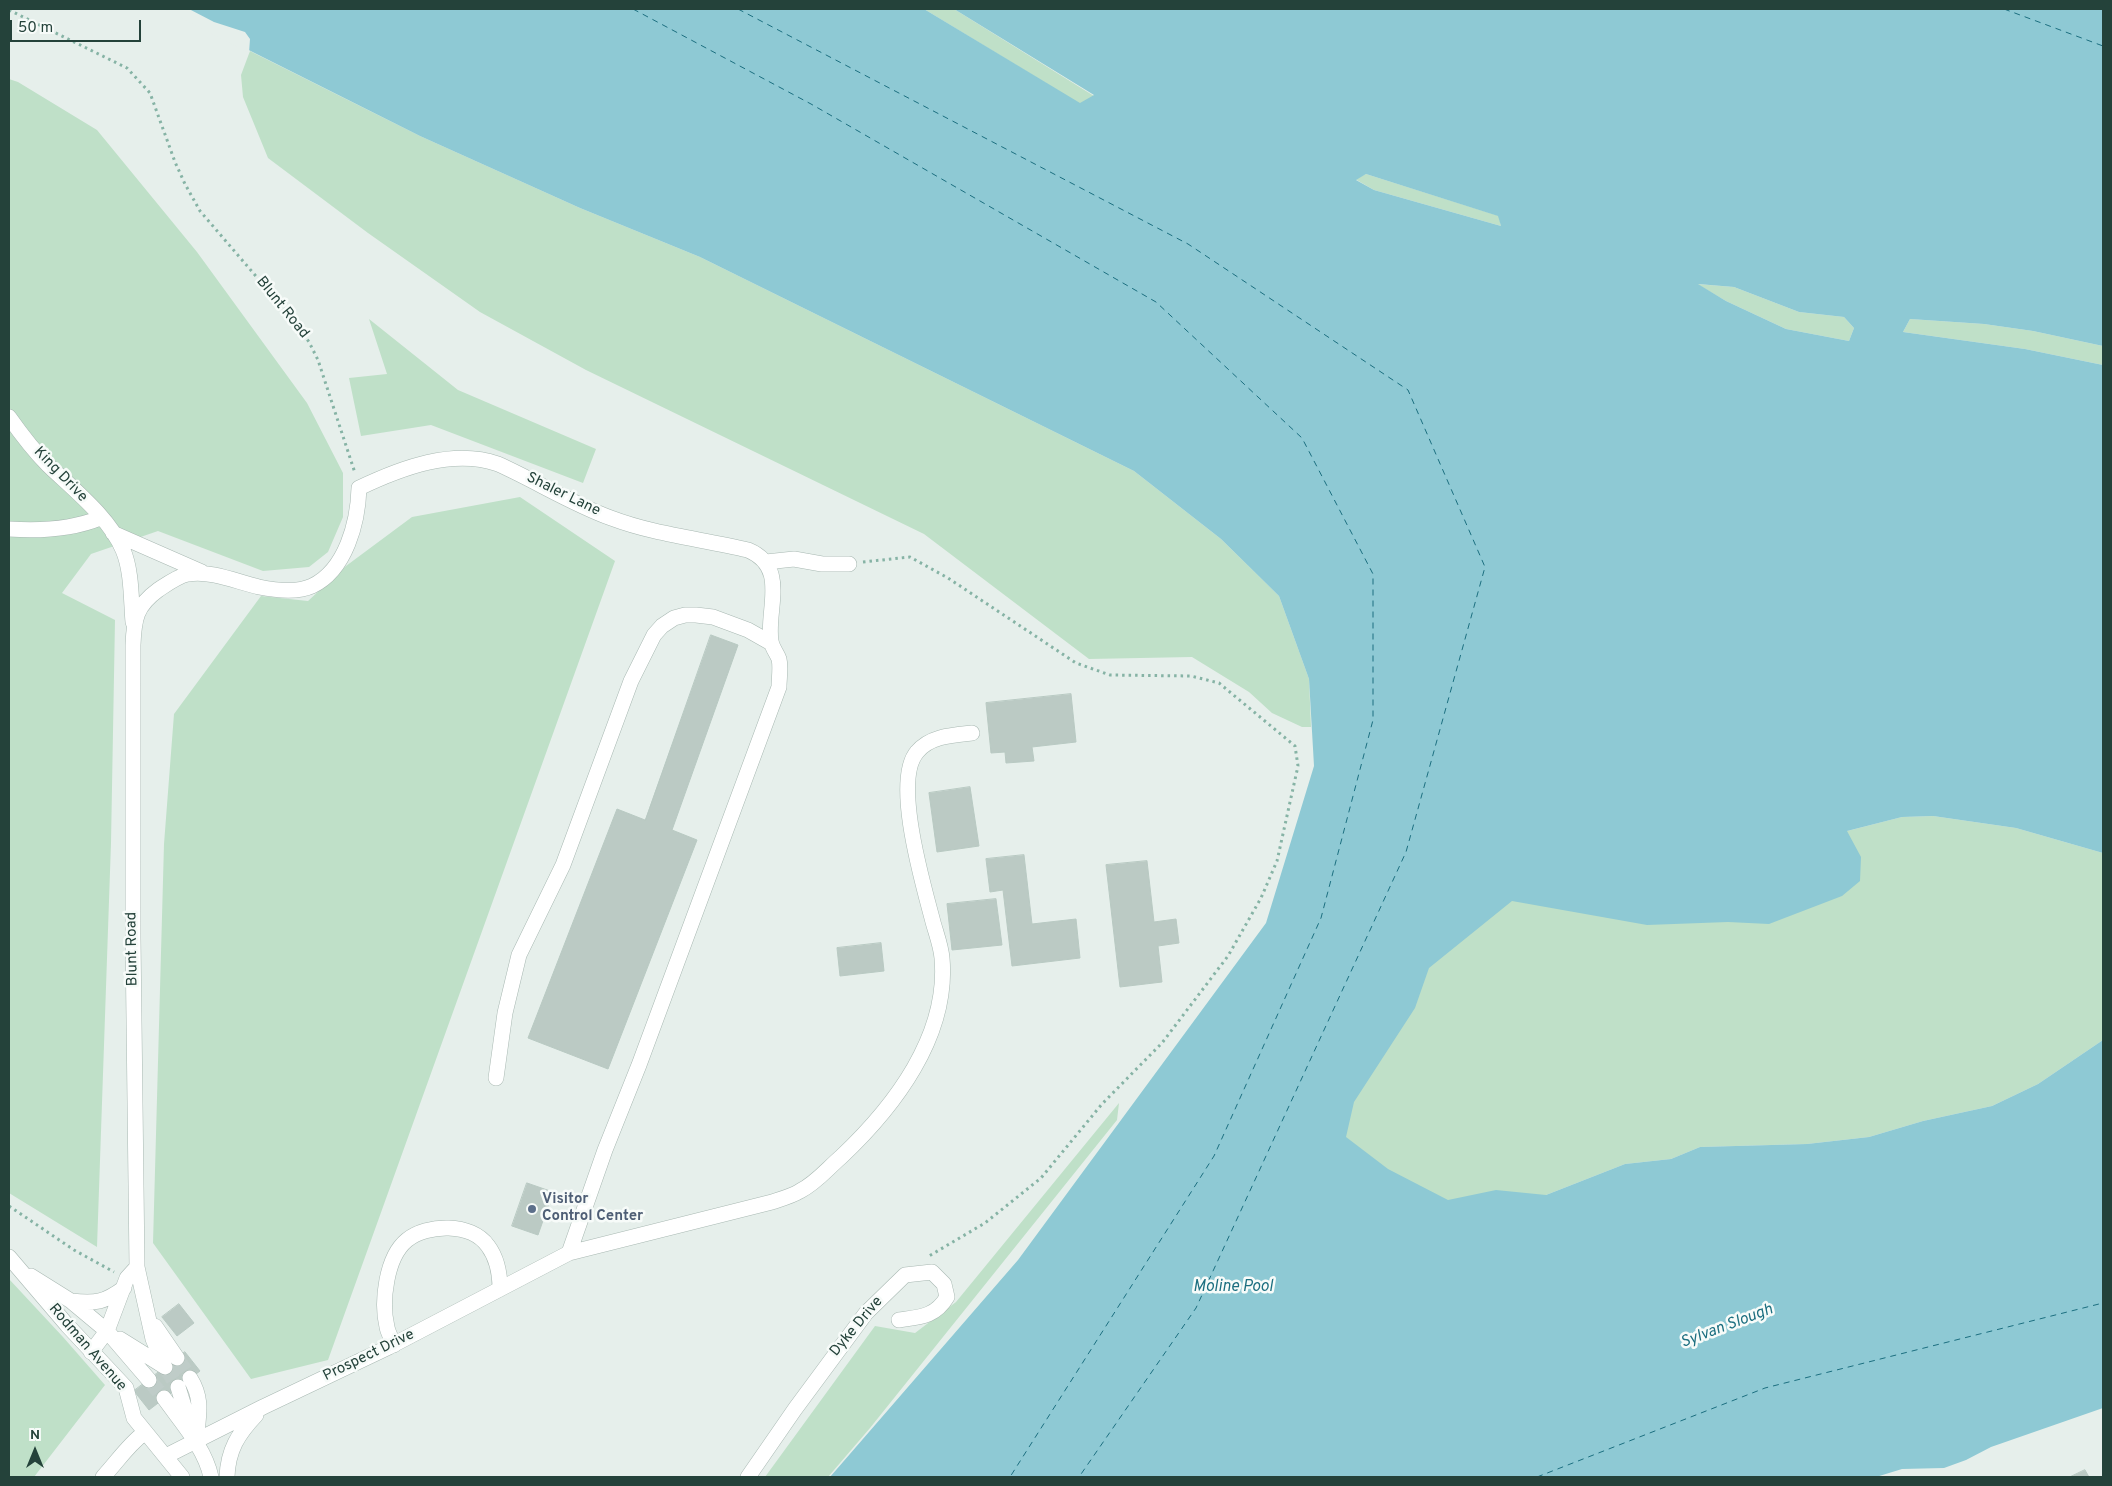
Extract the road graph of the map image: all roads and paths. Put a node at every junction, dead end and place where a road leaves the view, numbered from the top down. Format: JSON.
{"nodes":[{"id":1,"x":9,"y":10,"type":"edge"},
{"id":2,"x":9,"y":417,"type":"edge"},
{"id":3,"x":359,"y":488,"type":"junction"},
{"id":4,"x":100,"y":518,"type":"junction"},
{"id":5,"x":9,"y":529,"type":"edge"},
{"id":6,"x":112,"y":532,"type":"junction"},
{"id":7,"x":766,"y":562,"type":"junction"},
{"id":8,"x":849,"y":564,"type":"joint"},
{"id":9,"x":204,"y":574,"type":"junction"},
{"id":10,"x":133,"y":631,"type":"junction"},
{"id":11,"x":771,"y":643,"type":"junction"},
{"id":12,"x":972,"y":733,"type":"dead end"},
{"id":13,"x":496,"y":1078,"type":"dead end"},
{"id":14,"x":9,"y":1206,"type":"edge"},
{"id":15,"x":569,"y":1253,"type":"junction"},
{"id":16,"x":9,"y":1257,"type":"edge"},
{"id":17,"x":925,"y":1258,"type":"dead end"},
{"id":18,"x":22,"y":1270,"type":"junction"},
{"id":19,"x":129,"y":1278,"type":"junction"},
{"id":20,"x":500,"y":1289,"type":"junction"},
{"id":21,"x":72,"y":1301,"type":"junction"},
{"id":22,"x":898,"y":1320,"type":"dead end"},
{"id":23,"x":107,"y":1331,"type":"junction"},
{"id":24,"x":394,"y":1345,"type":"junction"},
{"id":25,"x":91,"y":1352,"type":"junction"},
{"id":26,"x":149,"y":1380,"type":"tunnel mouth"},
{"id":27,"x":184,"y":1383,"type":"tunnel mouth"},
{"id":28,"x":164,"y":1398,"type":"tunnel mouth"},
{"id":29,"x":263,"y":1407,"type":"junction"},
{"id":30,"x":144,"y":1433,"type":"junction"},
{"id":31,"x":196,"y":1442,"type":"junction"},
{"id":32,"x":166,"y":1456,"type":"junction"},
{"id":33,"x":103,"y":1477,"type":"edge"},
{"id":34,"x":182,"y":1477,"type":"edge"},
{"id":35,"x":211,"y":1477,"type":"edge"},
{"id":36,"x":228,"y":1477,"type":"edge"},
{"id":37,"x":748,"y":1477,"type":"edge"}],
"edges":[{"from":1,"to":3,"type":"path","name":"Blunt Road"},
{"from":2,"to":4,"type":"street","name":"King Drive"},
{"from":3,"to":7,"type":"street","name":"Shaler Lane"},
{"from":3,"to":9,"type":"street","name":"Blunt Road"},
{"from":4,"to":5,"type":"street"},
{"from":4,"to":6,"type":"street","name":"King Drive"},
{"from":6,"to":9,"type":"street","name":"Blunt Road"},
{"from":6,"to":10,"type":"street","name":"Blunt Road"},
{"from":7,"to":8,"type":"street"},
{"from":7,"to":11,"type":"street"},
{"from":8,"to":17,"type":"path"},
{"from":9,"to":10,"type":"street","name":"Blunt Road"},
{"from":10,"to":19,"type":"street","name":"Blunt Road"},
{"from":11,"to":13,"type":"street"},
{"from":11,"to":15,"type":"street"},
{"from":12,"to":15,"type":"street","name":"Prospect Drive"},
{"from":14,"to":19,"type":"path"},
{"from":15,"to":20,"type":"street","name":"Prospect Drive"},
{"from":16,"to":18,"type":"street","name":"Rodman Avenue"},
{"from":18,"to":21,"type":"street","name":"Rodman Avenue"},
{"from":18,"to":25,"type":"street","name":"Rodman Avenue"},
{"from":19,"to":21,"type":"street"},
{"from":19,"to":23,"type":"street","name":"Blunt Road"},
{"from":19,"to":23,"type":"street","name":"Blunt Road"},
{"from":20,"to":24,"type":"street","name":"Prospect Drive"},
{"from":20,"to":24,"type":"street"},
{"from":21,"to":23,"type":"street","name":"Rodman Avenue"},
{"from":22,"to":37,"type":"street","name":"Dyke Drive"},
{"from":23,"to":25,"type":"street","name":"Blunt Road"},
{"from":23,"to":26,"type":"street","name":"Rodman Avenue"},
{"from":24,"to":29,"type":"street","name":"Prospect Drive"},
{"from":25,"to":30,"type":"street","name":"Rodman Avenue"},
{"from":27,"to":31,"type":"street"},
{"from":28,"to":31,"type":"street"},
{"from":29,"to":31,"type":"street","name":"Prospect Drive"},
{"from":29,"to":36,"type":"street"},
{"from":30,"to":32,"type":"street","name":"Rodman Avenue"},
{"from":30,"to":33,"type":"street"},
{"from":31,"to":32,"type":"street","name":"Prospect Drive"},
{"from":31,"to":35,"type":"street"},
{"from":32,"to":34,"type":"street","name":"Rodman Avenue"}]}
